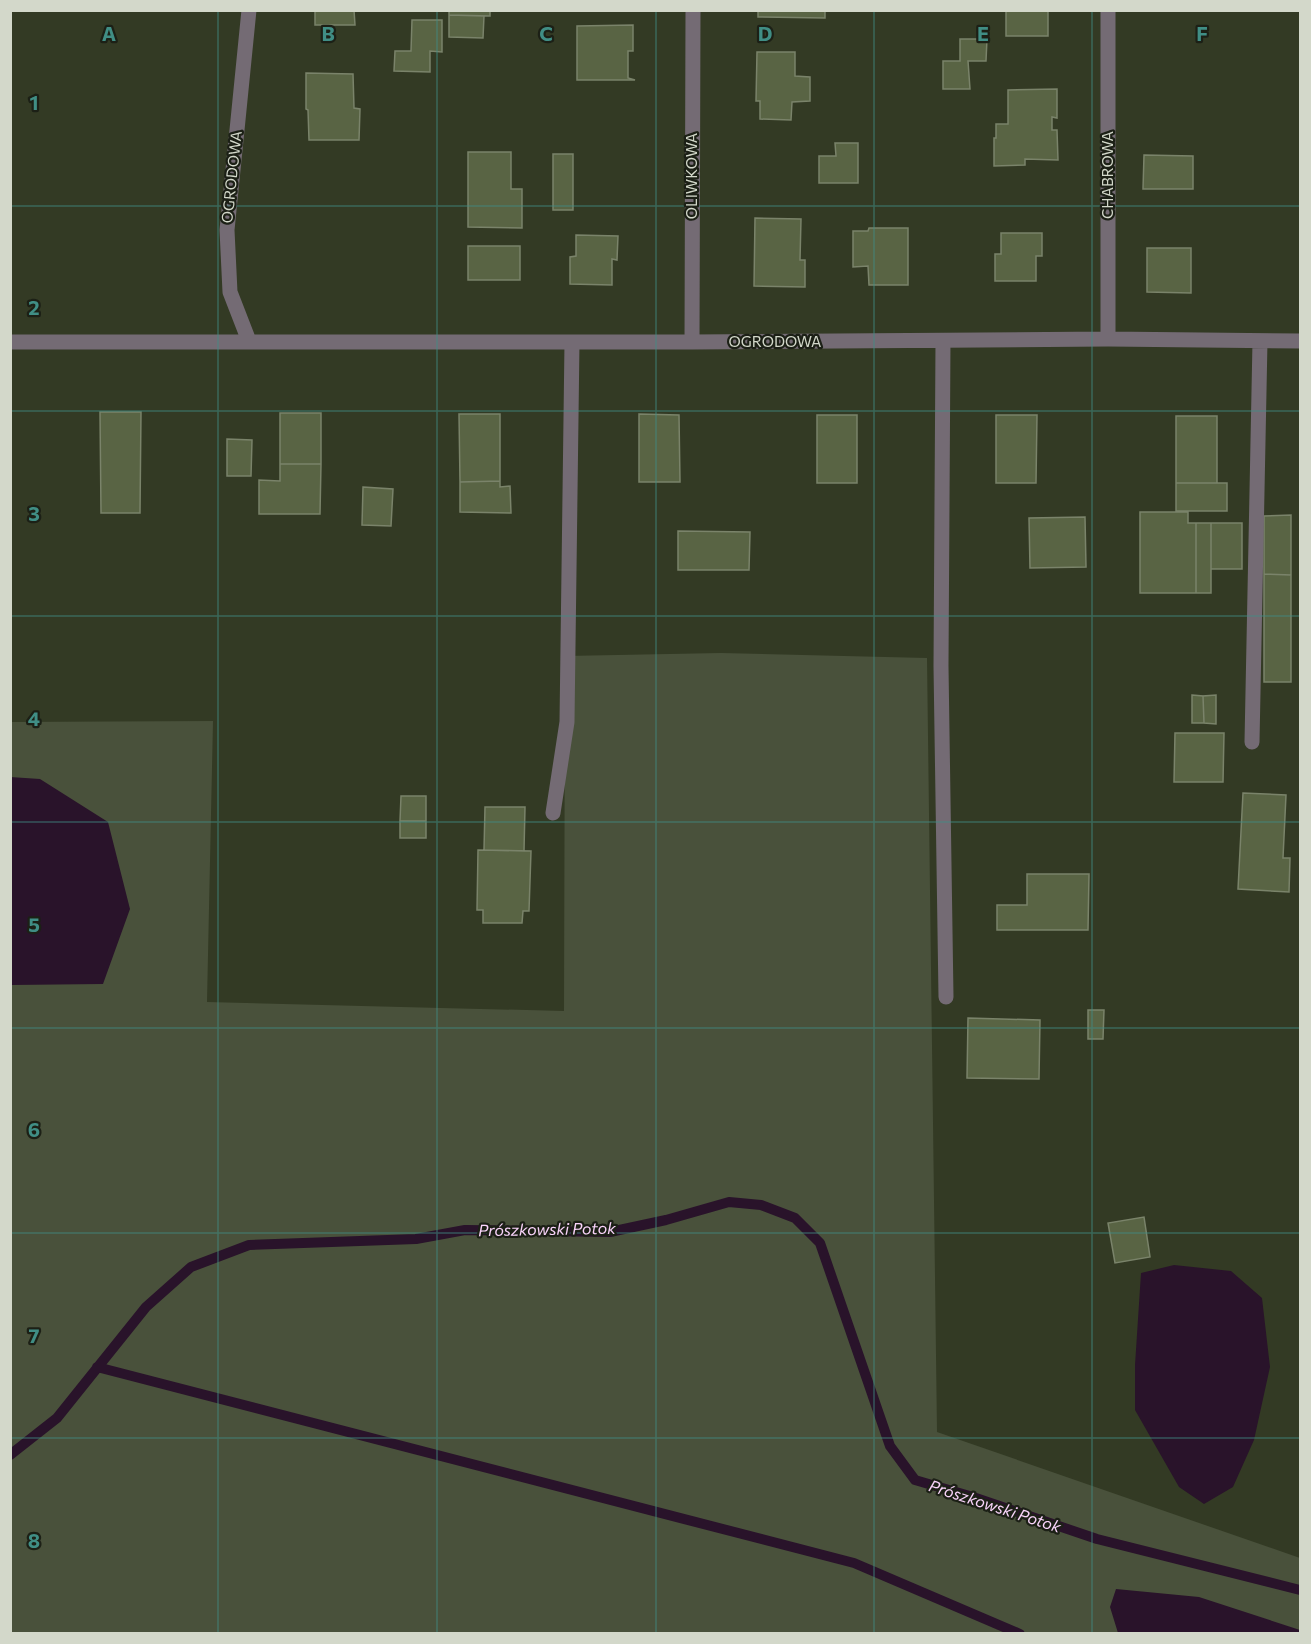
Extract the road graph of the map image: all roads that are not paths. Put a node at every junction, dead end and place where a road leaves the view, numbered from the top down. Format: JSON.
{"nodes":[{"id":1,"x":249,"y":10,"type":"edge"},
{"id":2,"x":693,"y":10,"type":"edge"},
{"id":3,"x":1108,"y":10,"type":"edge"},
{"id":4,"x":1108,"y":339,"type":"junction"},
{"id":5,"x":249,"y":341,"type":"junction"},
{"id":6,"x":943,"y":341,"type":"junction"},
{"id":7,"x":1260,"y":341,"type":"junction"},
{"id":8,"x":1300,"y":341,"type":"edge"},
{"id":9,"x":10,"y":342,"type":"edge"},
{"id":10,"x":572,"y":342,"type":"junction"},
{"id":11,"x":692,"y":342,"type":"junction"},
{"id":12,"x":1252,"y":742,"type":"dead end"},
{"id":13,"x":553,"y":813,"type":"dead end"},
{"id":14,"x":946,"y":997,"type":"dead end"}],
"edges":[{"from":1,"to":5,"type":"street","name":"OGRODOWA"},
{"from":2,"to":11,"type":"street","name":"OLIWKOWA"},
{"from":3,"to":4,"type":"street","name":"CHABROWA"},
{"from":4,"to":6,"type":"street","name":"OGRODOWA"},
{"from":4,"to":7,"type":"street","name":"OGRODOWA"},
{"from":5,"to":9,"type":"street","name":"OGRODOWA"},
{"from":5,"to":10,"type":"street","name":"OGRODOWA"},
{"from":6,"to":11,"type":"street","name":"OGRODOWA"},
{"from":6,"to":14,"type":"street"},
{"from":7,"to":8,"type":"street","name":"OGRODOWA"},
{"from":7,"to":12,"type":"street"},
{"from":10,"to":11,"type":"street","name":"OGRODOWA"},
{"from":10,"to":13,"type":"street"}]}
